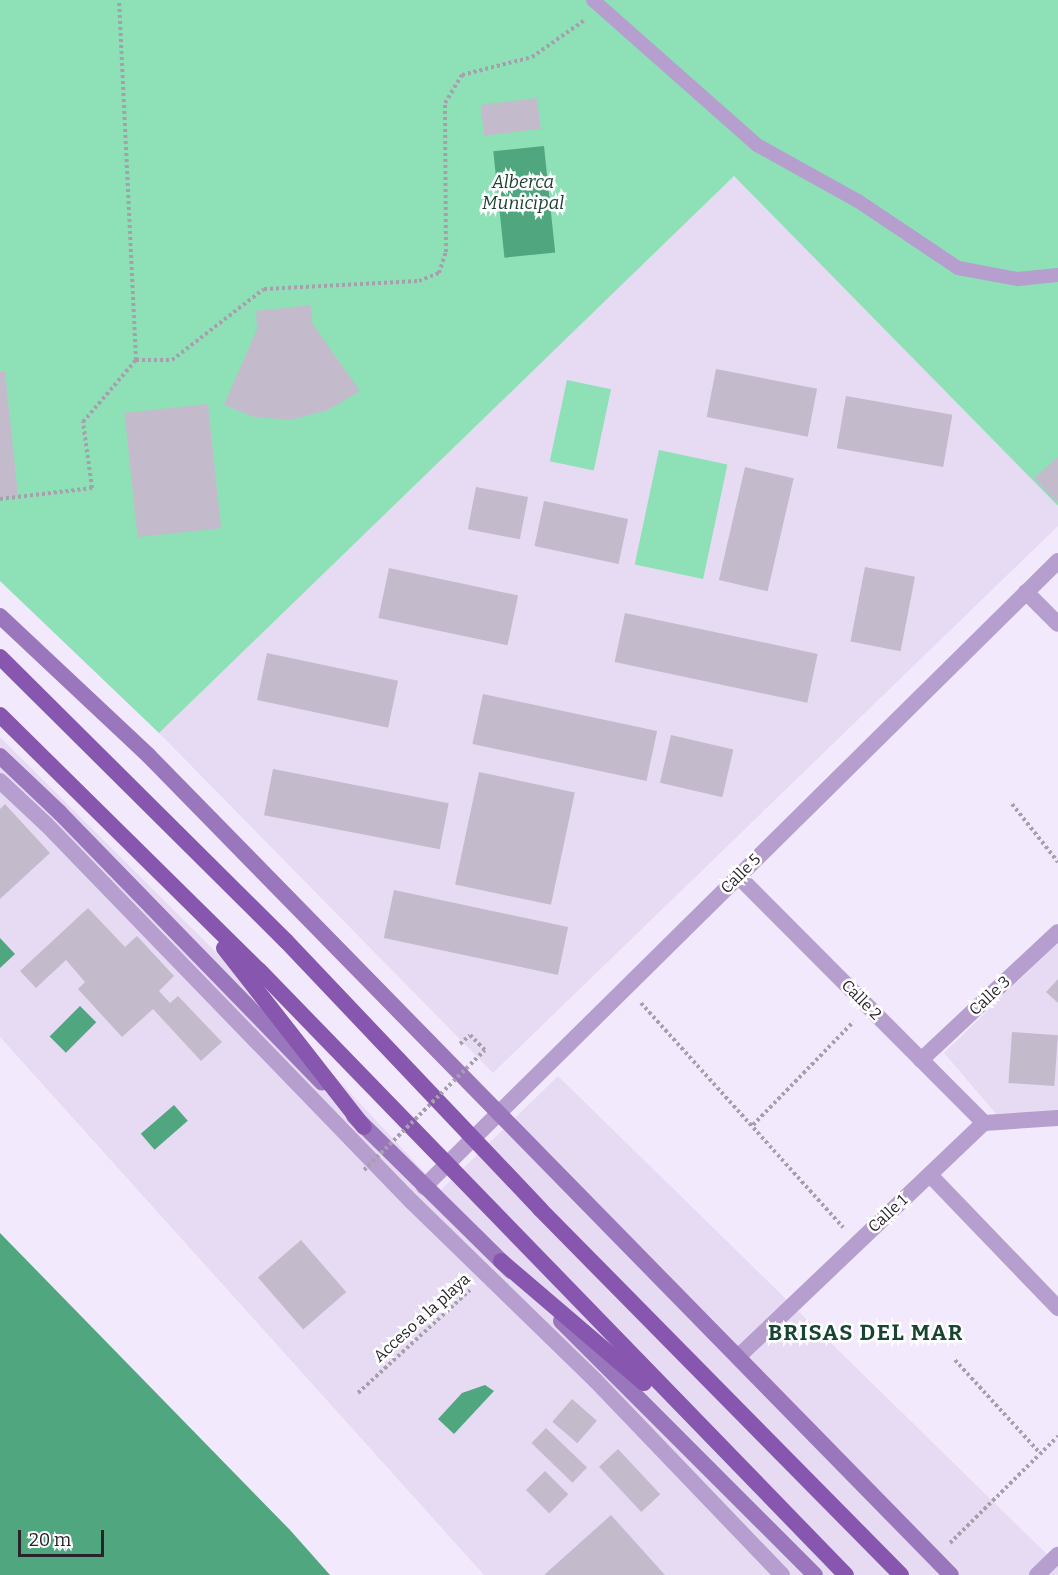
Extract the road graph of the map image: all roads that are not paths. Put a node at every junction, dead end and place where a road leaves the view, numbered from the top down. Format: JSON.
{"nodes":[{"id":1,"x":597,"y":5,"type":"edge"},
{"id":2,"x":1058,"y":275,"type":"edge"},
{"id":3,"x":1058,"y":561,"type":"edge"},
{"id":4,"x":1026,"y":592,"type":"junction"},
{"id":5,"x":0,"y":616,"type":"edge"},
{"id":6,"x":1058,"y":624,"type":"edge"},
{"id":7,"x":0,"y":657,"type":"edge"},
{"id":8,"x":0,"y":715,"type":"edge"},
{"id":9,"x":0,"y":756,"type":"edge"},
{"id":10,"x":0,"y":781,"type":"edge"},
{"id":11,"x":738,"y":876,"type":"junction"},
{"id":12,"x":188,"y":902,"type":"junction"},
{"id":13,"x":1058,"y":932,"type":"edge"},
{"id":14,"x":921,"y":1060,"type":"junction"},
{"id":15,"x":500,"y":1111,"type":"junction"},
{"id":16,"x":1058,"y":1118,"type":"edge"},
{"id":17,"x":984,"y":1123,"type":"junction"},
{"id":18,"x":364,"y":1127,"type":"junction"},
{"id":19,"x":473,"y":1138,"type":"junction"},
{"id":20,"x":447,"y":1165,"type":"junction"},
{"id":21,"x":930,"y":1175,"type":"junction"},
{"id":22,"x":424,"y":1187,"type":"junction"},
{"id":23,"x":501,"y":1261,"type":"junction"},
{"id":24,"x":1058,"y":1308,"type":"edge"},
{"id":25,"x":739,"y":1356,"type":"junction"},
{"id":26,"x":712,"y":1441,"type":"junction"},
{"id":27,"x":1058,"y":1555,"type":"edge"},
{"id":28,"x":782,"y":1575,"type":"edge"},
{"id":29,"x":815,"y":1575,"type":"edge"},
{"id":30,"x":846,"y":1575,"type":"edge"},
{"id":31,"x":901,"y":1575,"type":"edge"},
{"id":32,"x":951,"y":1575,"type":"edge"},
{"id":33,"x":1037,"y":1575,"type":"edge"}],
"edges":[{"from":1,"to":2,"type":"lane"},
{"from":3,"to":4,"type":"street","name":"Calle 5"},
{"from":4,"to":6,"type":"street"},
{"from":4,"to":11,"type":"street","name":"Calle 5"},
{"from":5,"to":15,"type":"main road"},
{"from":7,"to":19,"type":"main road"},
{"from":8,"to":12,"type":"main road"},
{"from":9,"to":18,"type":"main road"},
{"from":10,"to":28,"type":"street"},
{"from":11,"to":14,"type":"street","name":"Calle 2"},
{"from":11,"to":15,"type":"street","name":"Calle 5"},
{"from":12,"to":18,"type":"main road"},
{"from":12,"to":20,"type":"main road"},
{"from":13,"to":14,"type":"street","name":"Calle 3"},
{"from":14,"to":17,"type":"street","name":"Calle 2"},
{"from":15,"to":19,"type":"street","name":"Calle 5"},
{"from":15,"to":25,"type":"main road"},
{"from":16,"to":17,"type":"street"},
{"from":17,"to":21,"type":"street","name":"Calle 1"},
{"from":18,"to":22,"type":"main road"},
{"from":19,"to":20,"type":"street","name":"Calle 5"},
{"from":19,"to":31,"type":"main road"},
{"from":20,"to":22,"type":"street","name":"Calle 5"},
{"from":20,"to":26,"type":"main road"},
{"from":21,"to":24,"type":"street"},
{"from":21,"to":25,"type":"street","name":"Calle 1"},
{"from":22,"to":23,"type":"main road"},
{"from":23,"to":26,"type":"main road"},
{"from":23,"to":29,"type":"main road"},
{"from":25,"to":32,"type":"main road"},
{"from":26,"to":30,"type":"main road"},
{"from":27,"to":33,"type":"street"}]}
